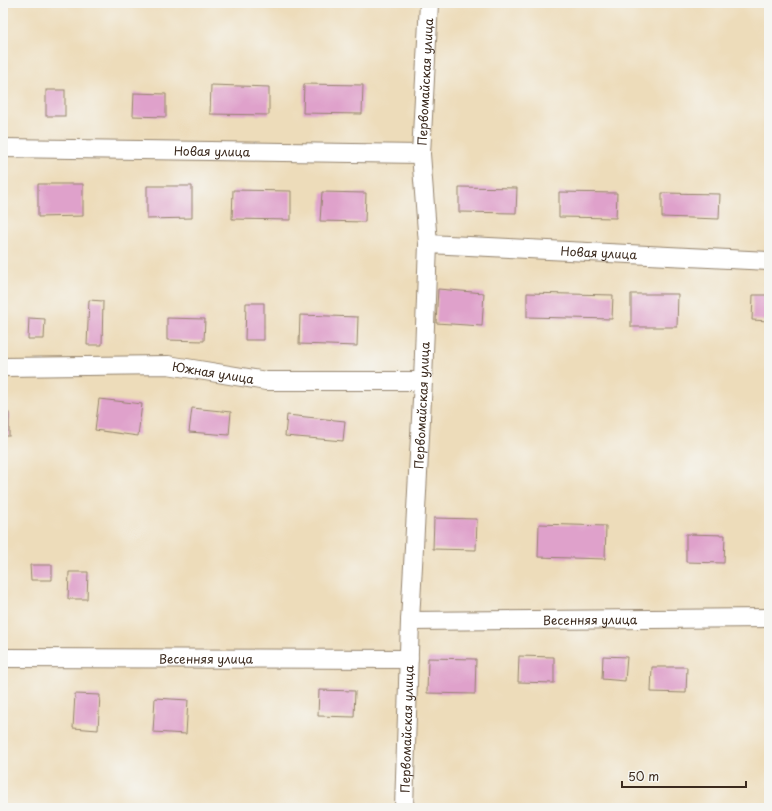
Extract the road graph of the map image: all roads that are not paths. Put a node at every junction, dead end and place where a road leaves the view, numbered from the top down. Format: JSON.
{"nodes":[{"id":1,"x":429,"y":3,"type":"edge"},
{"id":2,"x":3,"y":148,"type":"edge"},
{"id":3,"x":421,"y":154,"type":"junction"},
{"id":4,"x":428,"y":244,"type":"junction"},
{"id":5,"x":769,"y":261,"type":"edge"},
{"id":6,"x":3,"y":368,"type":"edge"},
{"id":7,"x":424,"y":381,"type":"junction"},
{"id":8,"x":769,"y":618,"type":"edge"},
{"id":9,"x":410,"y":621,"type":"junction"},
{"id":10,"x":3,"y":658,"type":"edge"},
{"id":11,"x":409,"y":659,"type":"junction"},
{"id":12,"x":404,"y":808,"type":"edge"}],
"edges":[{"from":1,"to":3,"type":"street","name":"Первомайская улица"},
{"from":2,"to":3,"type":"street","name":"Новая улица"},
{"from":3,"to":4,"type":"street","name":"Первомайская улица"},
{"from":4,"to":5,"type":"street","name":"Новая улица"},
{"from":4,"to":7,"type":"street","name":"Первомайская улица"},
{"from":6,"to":7,"type":"street","name":"Южная улица"},
{"from":7,"to":9,"type":"street","name":"Первомайская улица"},
{"from":8,"to":9,"type":"street","name":"Весенняя улица"},
{"from":9,"to":11,"type":"street","name":"Первомайская улица"},
{"from":10,"to":11,"type":"street","name":"Весенняя улица"},
{"from":11,"to":12,"type":"street","name":"Первомайская улица"}]}
